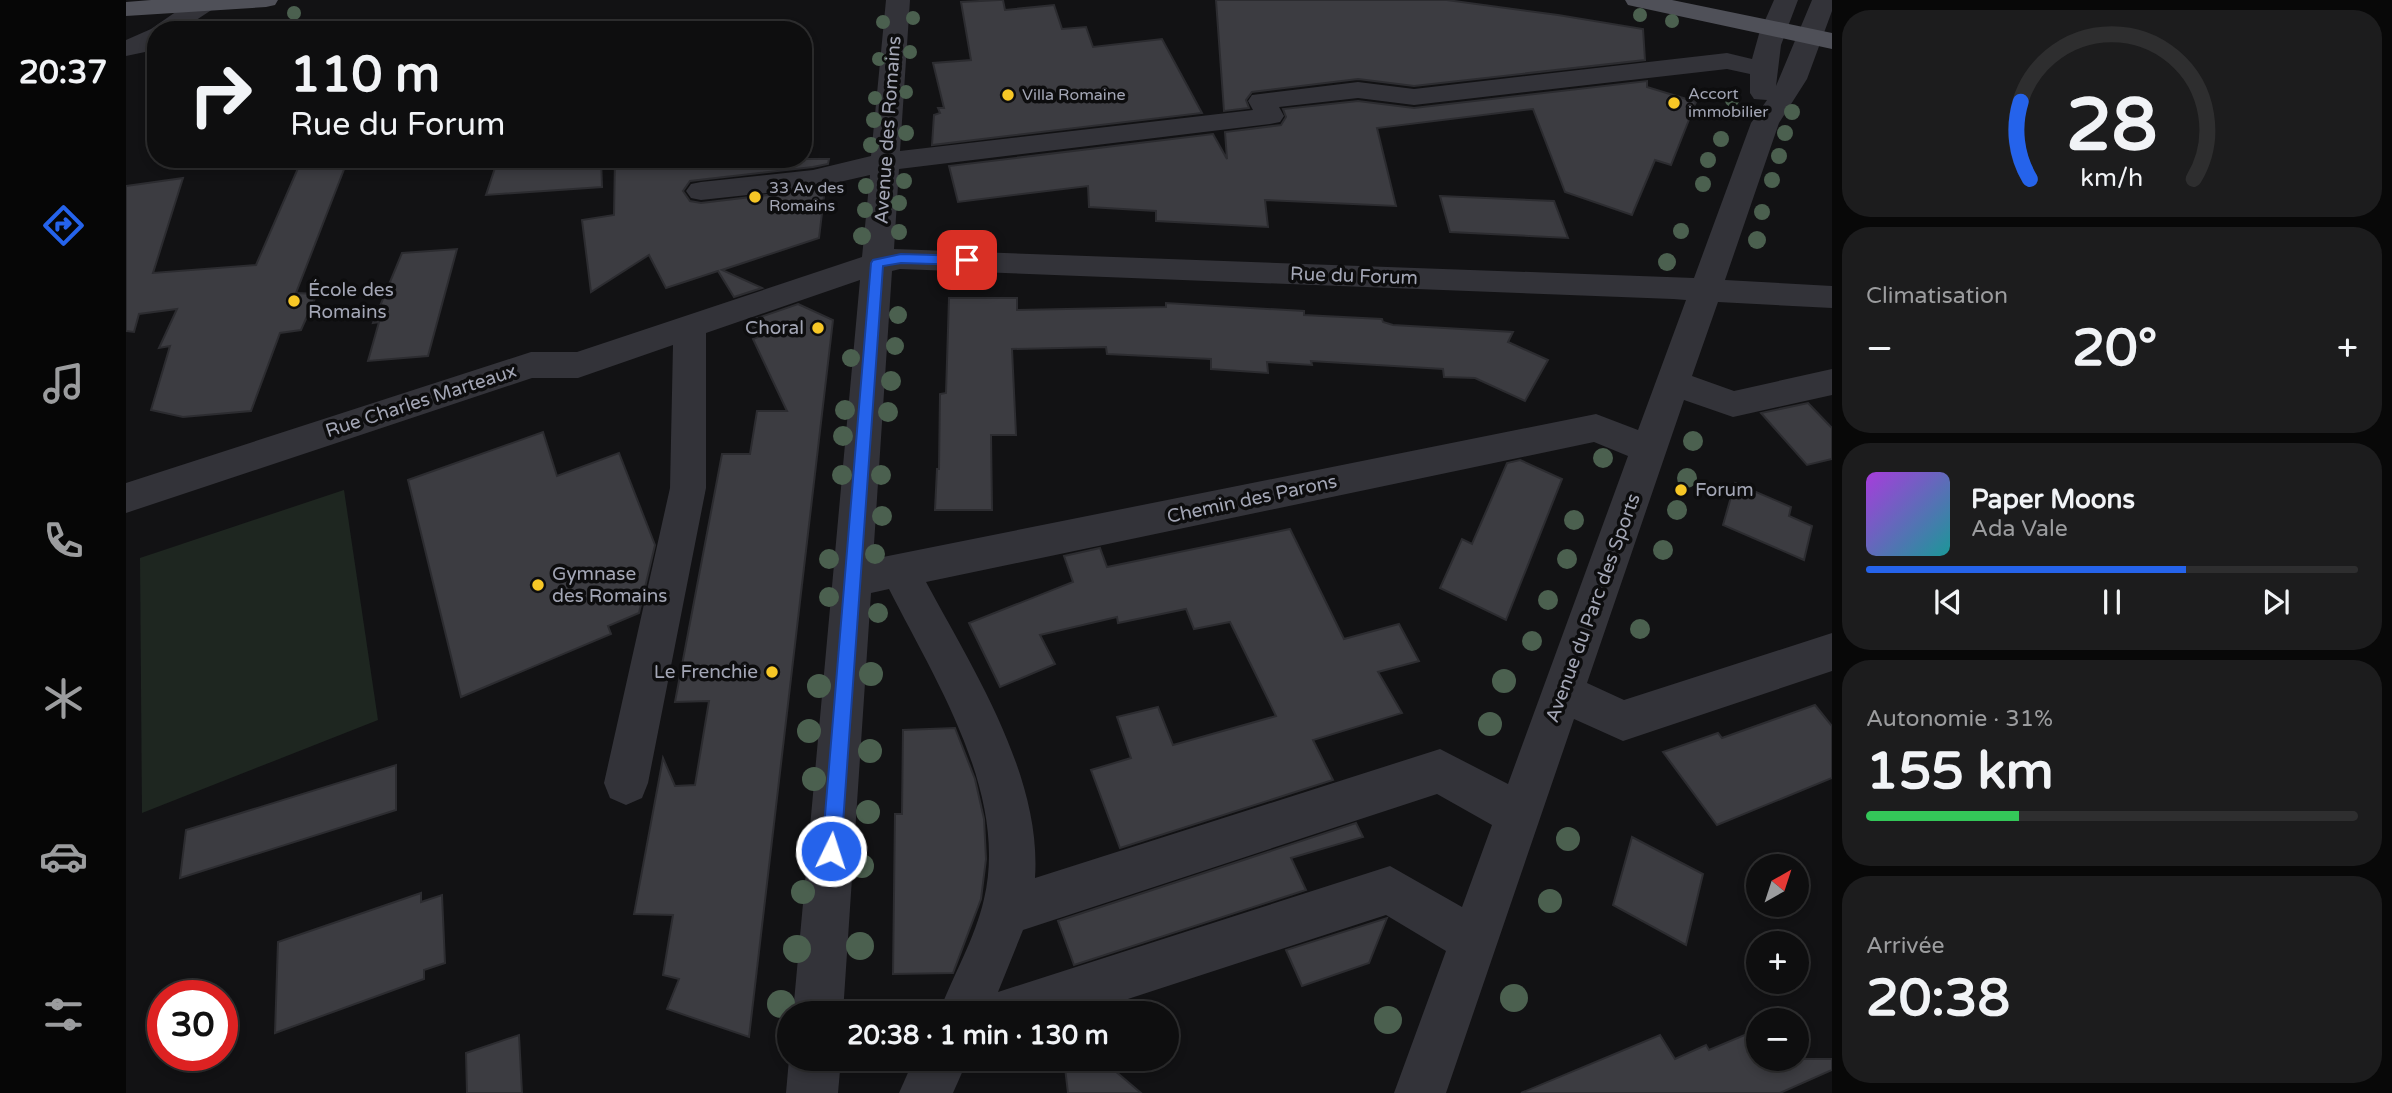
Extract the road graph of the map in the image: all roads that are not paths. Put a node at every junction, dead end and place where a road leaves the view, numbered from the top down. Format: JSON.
{"nodes":[{"id":1,"x":267,"y":0,"type":"edge"},
{"id":2,"x":898,"y":0,"type":"edge"},
{"id":3,"x":1637,"y":0,"type":"edge"},
{"id":4,"x":1744,"y":0,"type":"edge"},
{"id":5,"x":204,"y":4,"type":"junction"},
{"id":6,"x":126,"y":9,"type":"edge"},
{"id":7,"x":1781,"y":12,"type":"edge"},
{"id":8,"x":177,"y":21,"type":"edge"},
{"id":9,"x":1823,"y":22,"type":"edge"},
{"id":10,"x":147,"y":40,"type":"edge"},
{"id":11,"x":126,"y":48,"type":"edge"},
{"id":12,"x":1762,"y":69,"type":"junction"},
{"id":13,"x":1765,"y":123,"type":"junction"},
{"id":14,"x":885,"y":162,"type":"junction"},
{"id":15,"x":701,"y":191,"type":"dead end"},
{"id":16,"x":877,"y":263,"type":"junction"},
{"id":17,"x":1706,"y":290,"type":"junction"},
{"id":18,"x":1832,"y":297,"type":"edge"},
{"id":19,"x":690,"y":327,"type":"junction"},
{"id":20,"x":1832,"y":382,"type":"edge"},
{"id":21,"x":1673,"y":383,"type":"junction"},
{"id":22,"x":1649,"y":449,"type":"junction"},
{"id":23,"x":126,"y":498,"type":"edge"},
{"id":24,"x":900,"y":571,"type":"junction"},
{"id":25,"x":852,"y":580,"type":"junction"},
{"id":26,"x":1832,"y":652,"type":"edge"},
{"id":27,"x":1563,"y":693,"type":"junction"},
{"id":28,"x":626,"y":783,"type":"dead end"},
{"id":29,"x":1519,"y":815,"type":"junction"},
{"id":30,"x":1005,"y":912,"type":"junction"},
{"id":31,"x":1474,"y":941,"type":"junction"},
{"id":32,"x":819,"y":1001,"type":"edge"},
{"id":33,"x":969,"y":1001,"type":"edge"},
{"id":34,"x":1046,"y":1001,"type":"edge"},
{"id":35,"x":814,"y":1071,"type":"edge"},
{"id":36,"x":936,"y":1071,"type":"edge"},
{"id":37,"x":812,"y":1093,"type":"edge"},
{"id":38,"x":925,"y":1093,"type":"edge"},
{"id":39,"x":1420,"y":1093,"type":"edge"}],
"edges":[{"from":1,"to":5,"type":"main road"},
{"from":2,"to":14,"type":"street","name":"Avenue des Romains"},
{"from":3,"to":7,"type":"main road"},
{"from":4,"to":7,"type":"main road"},
{"from":5,"to":6,"type":"main road"},
{"from":5,"to":8,"type":"street"},
{"from":7,"to":9,"type":"main road"},
{"from":7,"to":12,"type":"street","name":"Avenue du Parc des Sports"},
{"from":9,"to":13,"type":"street","name":"Avenue du Parc des Sports"},
{"from":10,"to":11,"type":"street"},
{"from":12,"to":13,"type":"street","name":"Avenue du Parc des Sports"},
{"from":12,"to":14,"type":"street"},
{"from":13,"to":17,"type":"street","name":"Avenue du Parc des Sports"},
{"from":14,"to":15,"type":"street"},
{"from":14,"to":16,"type":"street","name":"Avenue des Romains"},
{"from":16,"to":17,"type":"street","name":"Rue du Forum"},
{"from":16,"to":19,"type":"street","name":"Rue Charles Marteaux"},
{"from":16,"to":25,"type":"street","name":"Avenue des Romains"},
{"from":17,"to":18,"type":"street","name":"Rue du Forum"},
{"from":17,"to":21,"type":"street","name":"Avenue du Parc des Sports"},
{"from":19,"to":23,"type":"street","name":"Rue Charles Marteaux"},
{"from":19,"to":28,"type":"street"},
{"from":20,"to":21,"type":"street"},
{"from":21,"to":22,"type":"street","name":"Avenue du Parc des Sports"},
{"from":22,"to":24,"type":"street","name":"Chemin des Parons"},
{"from":22,"to":27,"type":"street","name":"Avenue du Parc des Sports"},
{"from":24,"to":25,"type":"street","name":"Chemin des Parons"},
{"from":24,"to":30,"type":"street"},
{"from":25,"to":32,"type":"street","name":"Avenue des Romains"},
{"from":26,"to":27,"type":"street"},
{"from":27,"to":29,"type":"street","name":"Avenue du Parc des Sports"},
{"from":29,"to":30,"type":"street"},
{"from":29,"to":31,"type":"street","name":"Avenue du Parc des Sports"},
{"from":30,"to":33,"type":"street"},
{"from":31,"to":34,"type":"street"},
{"from":31,"to":39,"type":"street","name":"Avenue du Parc des Sports"},
{"from":35,"to":37,"type":"street"},
{"from":36,"to":38,"type":"street"}]}
